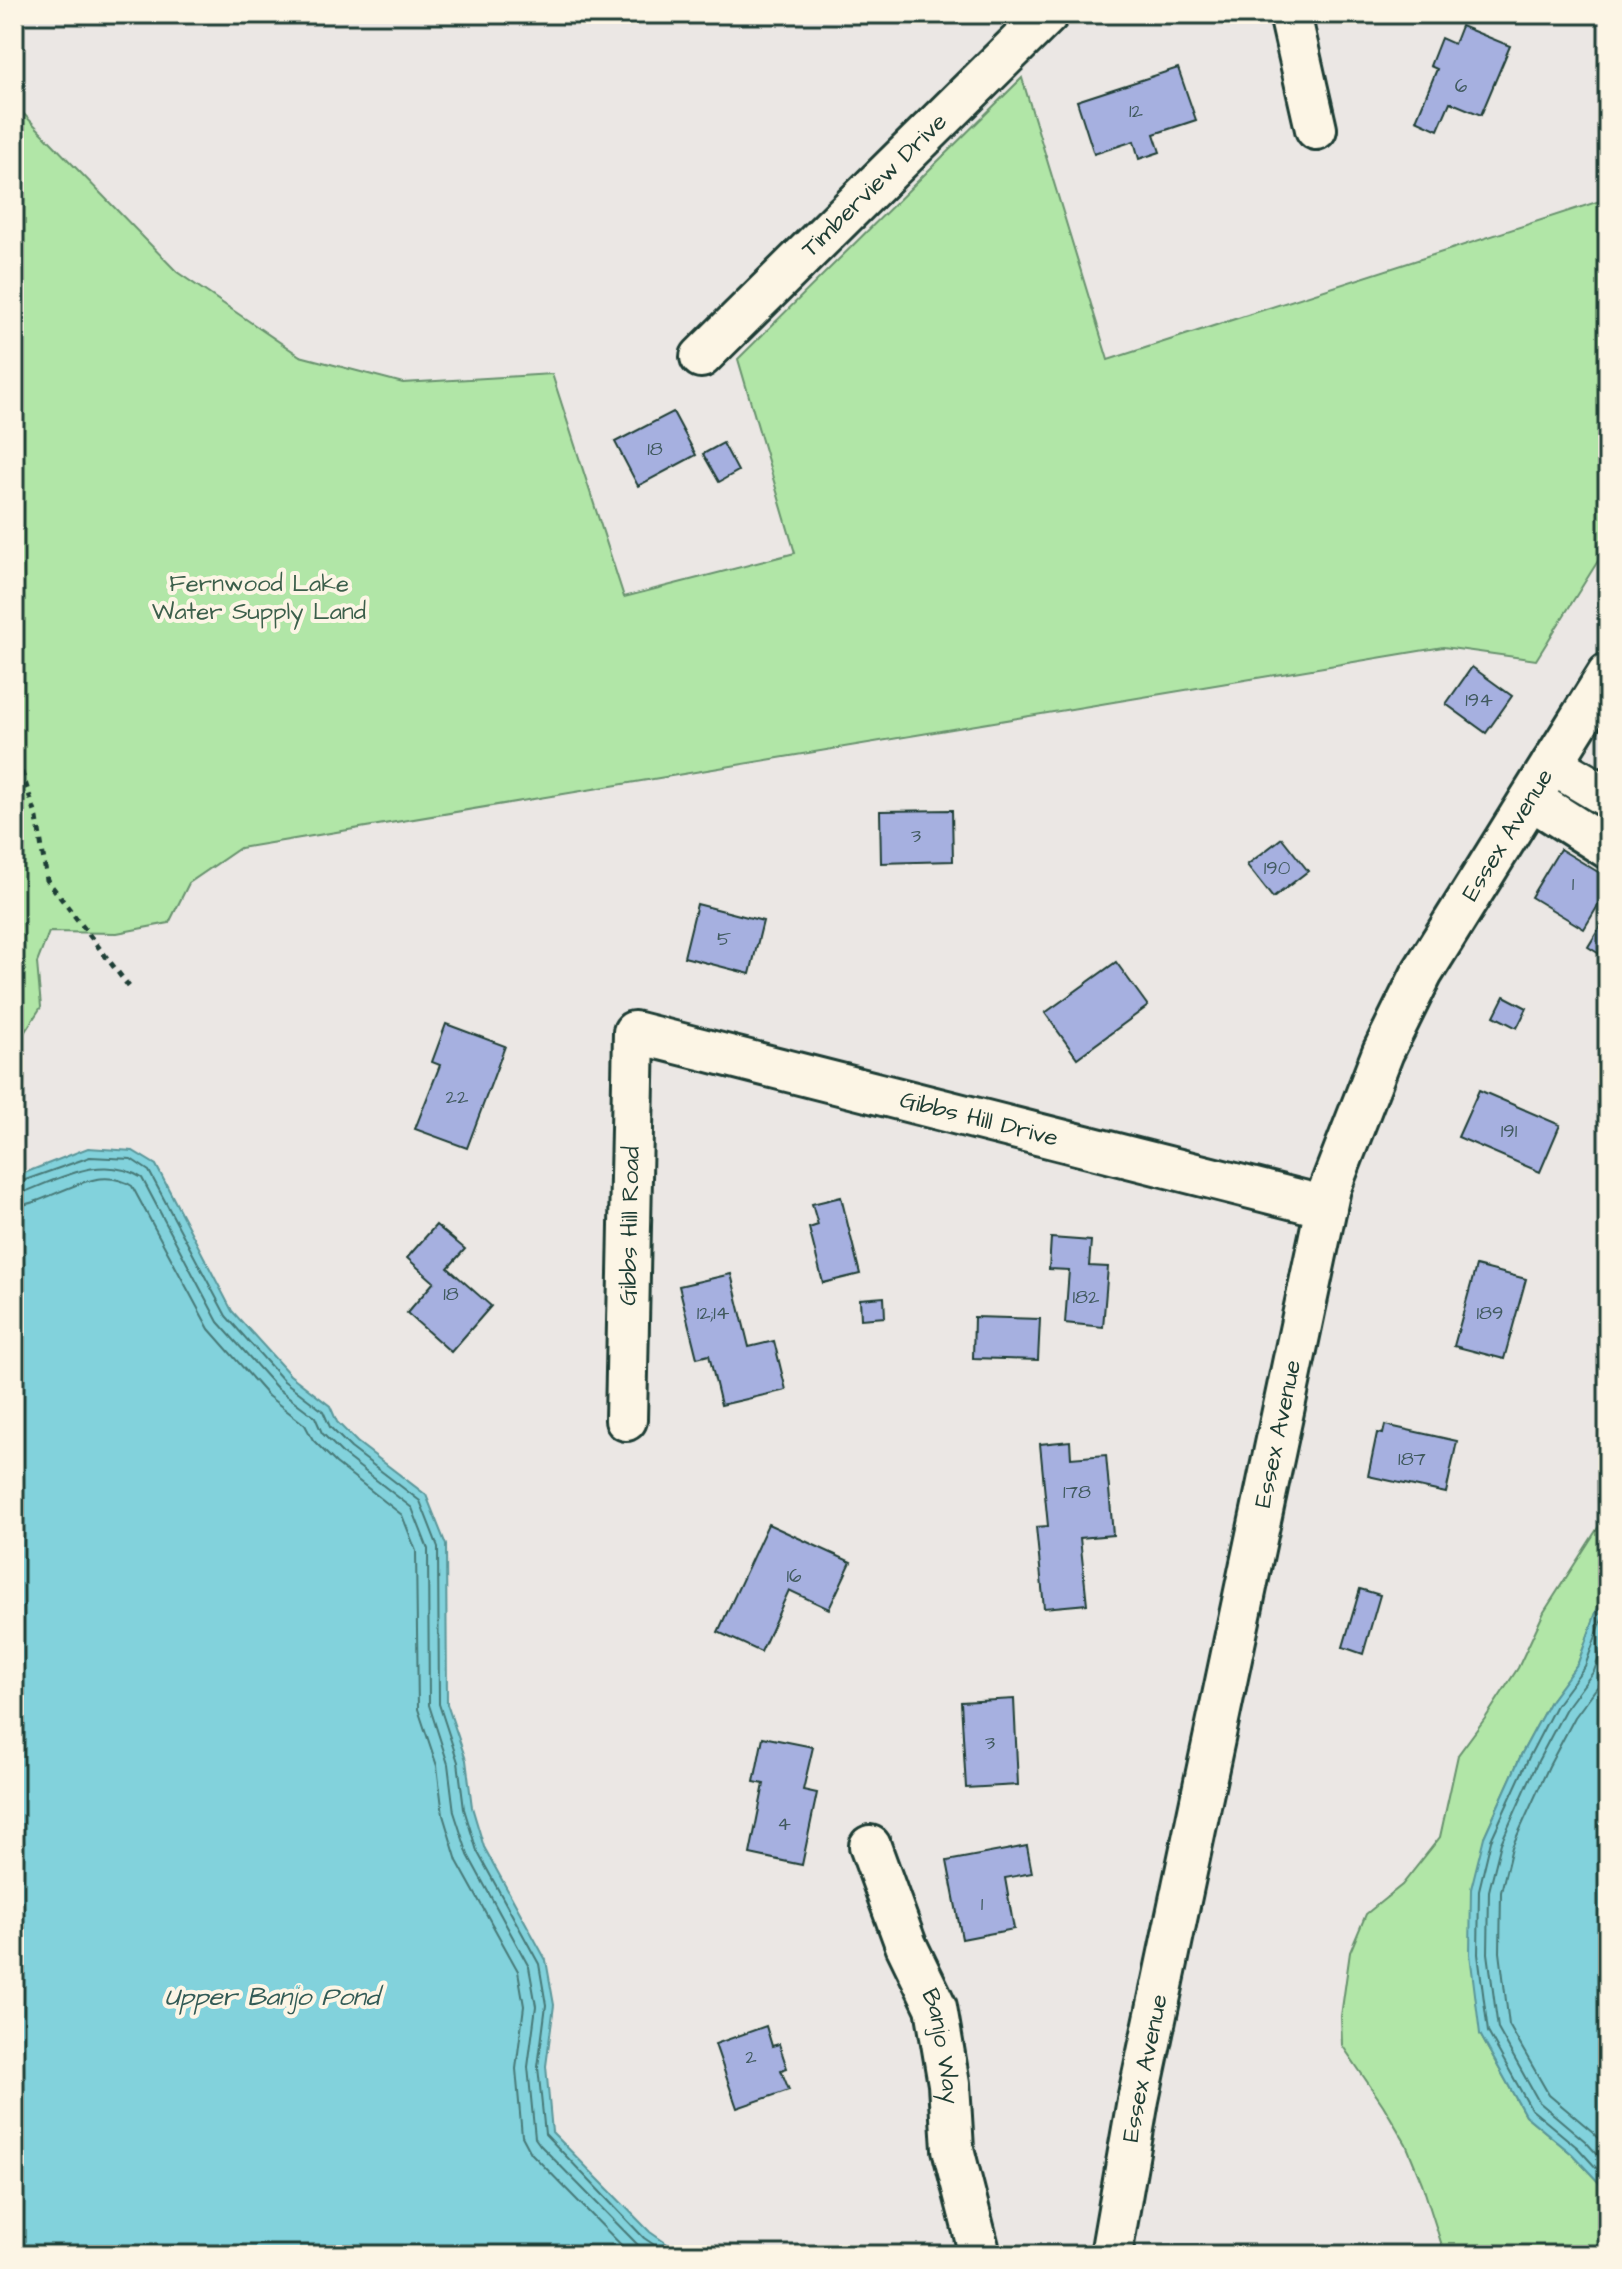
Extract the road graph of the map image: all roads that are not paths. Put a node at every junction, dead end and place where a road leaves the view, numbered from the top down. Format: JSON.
{"nodes":[{"id":1,"x":1048,"y":14,"type":"edge"},
{"id":2,"x":1290,"y":14,"type":"edge"},
{"id":3,"x":1316,"y":129,"type":"dead end"},
{"id":4,"x":701,"y":357,"type":"dead end"},
{"id":5,"x":1608,"y":674,"type":"edge"},
{"id":6,"x":1552,"y":764,"type":"junction"},
{"id":7,"x":1608,"y":797,"type":"edge"},
{"id":8,"x":1531,"y":799,"type":"junction"},
{"id":9,"x":1608,"y":848,"type":"edge"},
{"id":10,"x":634,"y":1032,"type":"joint"},
{"id":11,"x":1326,"y":1207,"type":"junction"},
{"id":12,"x":626,"y":1420,"type":"dead end"},
{"id":13,"x":870,"y":1846,"type":"dead end"},
{"id":14,"x":980,"y":2255,"type":"edge"},
{"id":15,"x":1111,"y":2255,"type":"edge"}],
"edges":[{"from":1,"to":4,"type":"street","name":"Timberview Drive"},
{"from":2,"to":3,"type":"street"},
{"from":5,"to":6,"type":"street","name":"Essex Avenue"},
{"from":6,"to":7,"type":"street"},
{"from":6,"to":8,"type":"street","name":"Essex Avenue"},
{"from":8,"to":9,"type":"street"},
{"from":8,"to":11,"type":"street","name":"Essex Avenue"},
{"from":10,"to":11,"type":"street","name":"Gibbs Hill Drive"},
{"from":10,"to":12,"type":"street","name":"Gibbs Hill Road"},
{"from":11,"to":15,"type":"street","name":"Essex Avenue"},
{"from":13,"to":14,"type":"street","name":"Banjo Way"}]}
